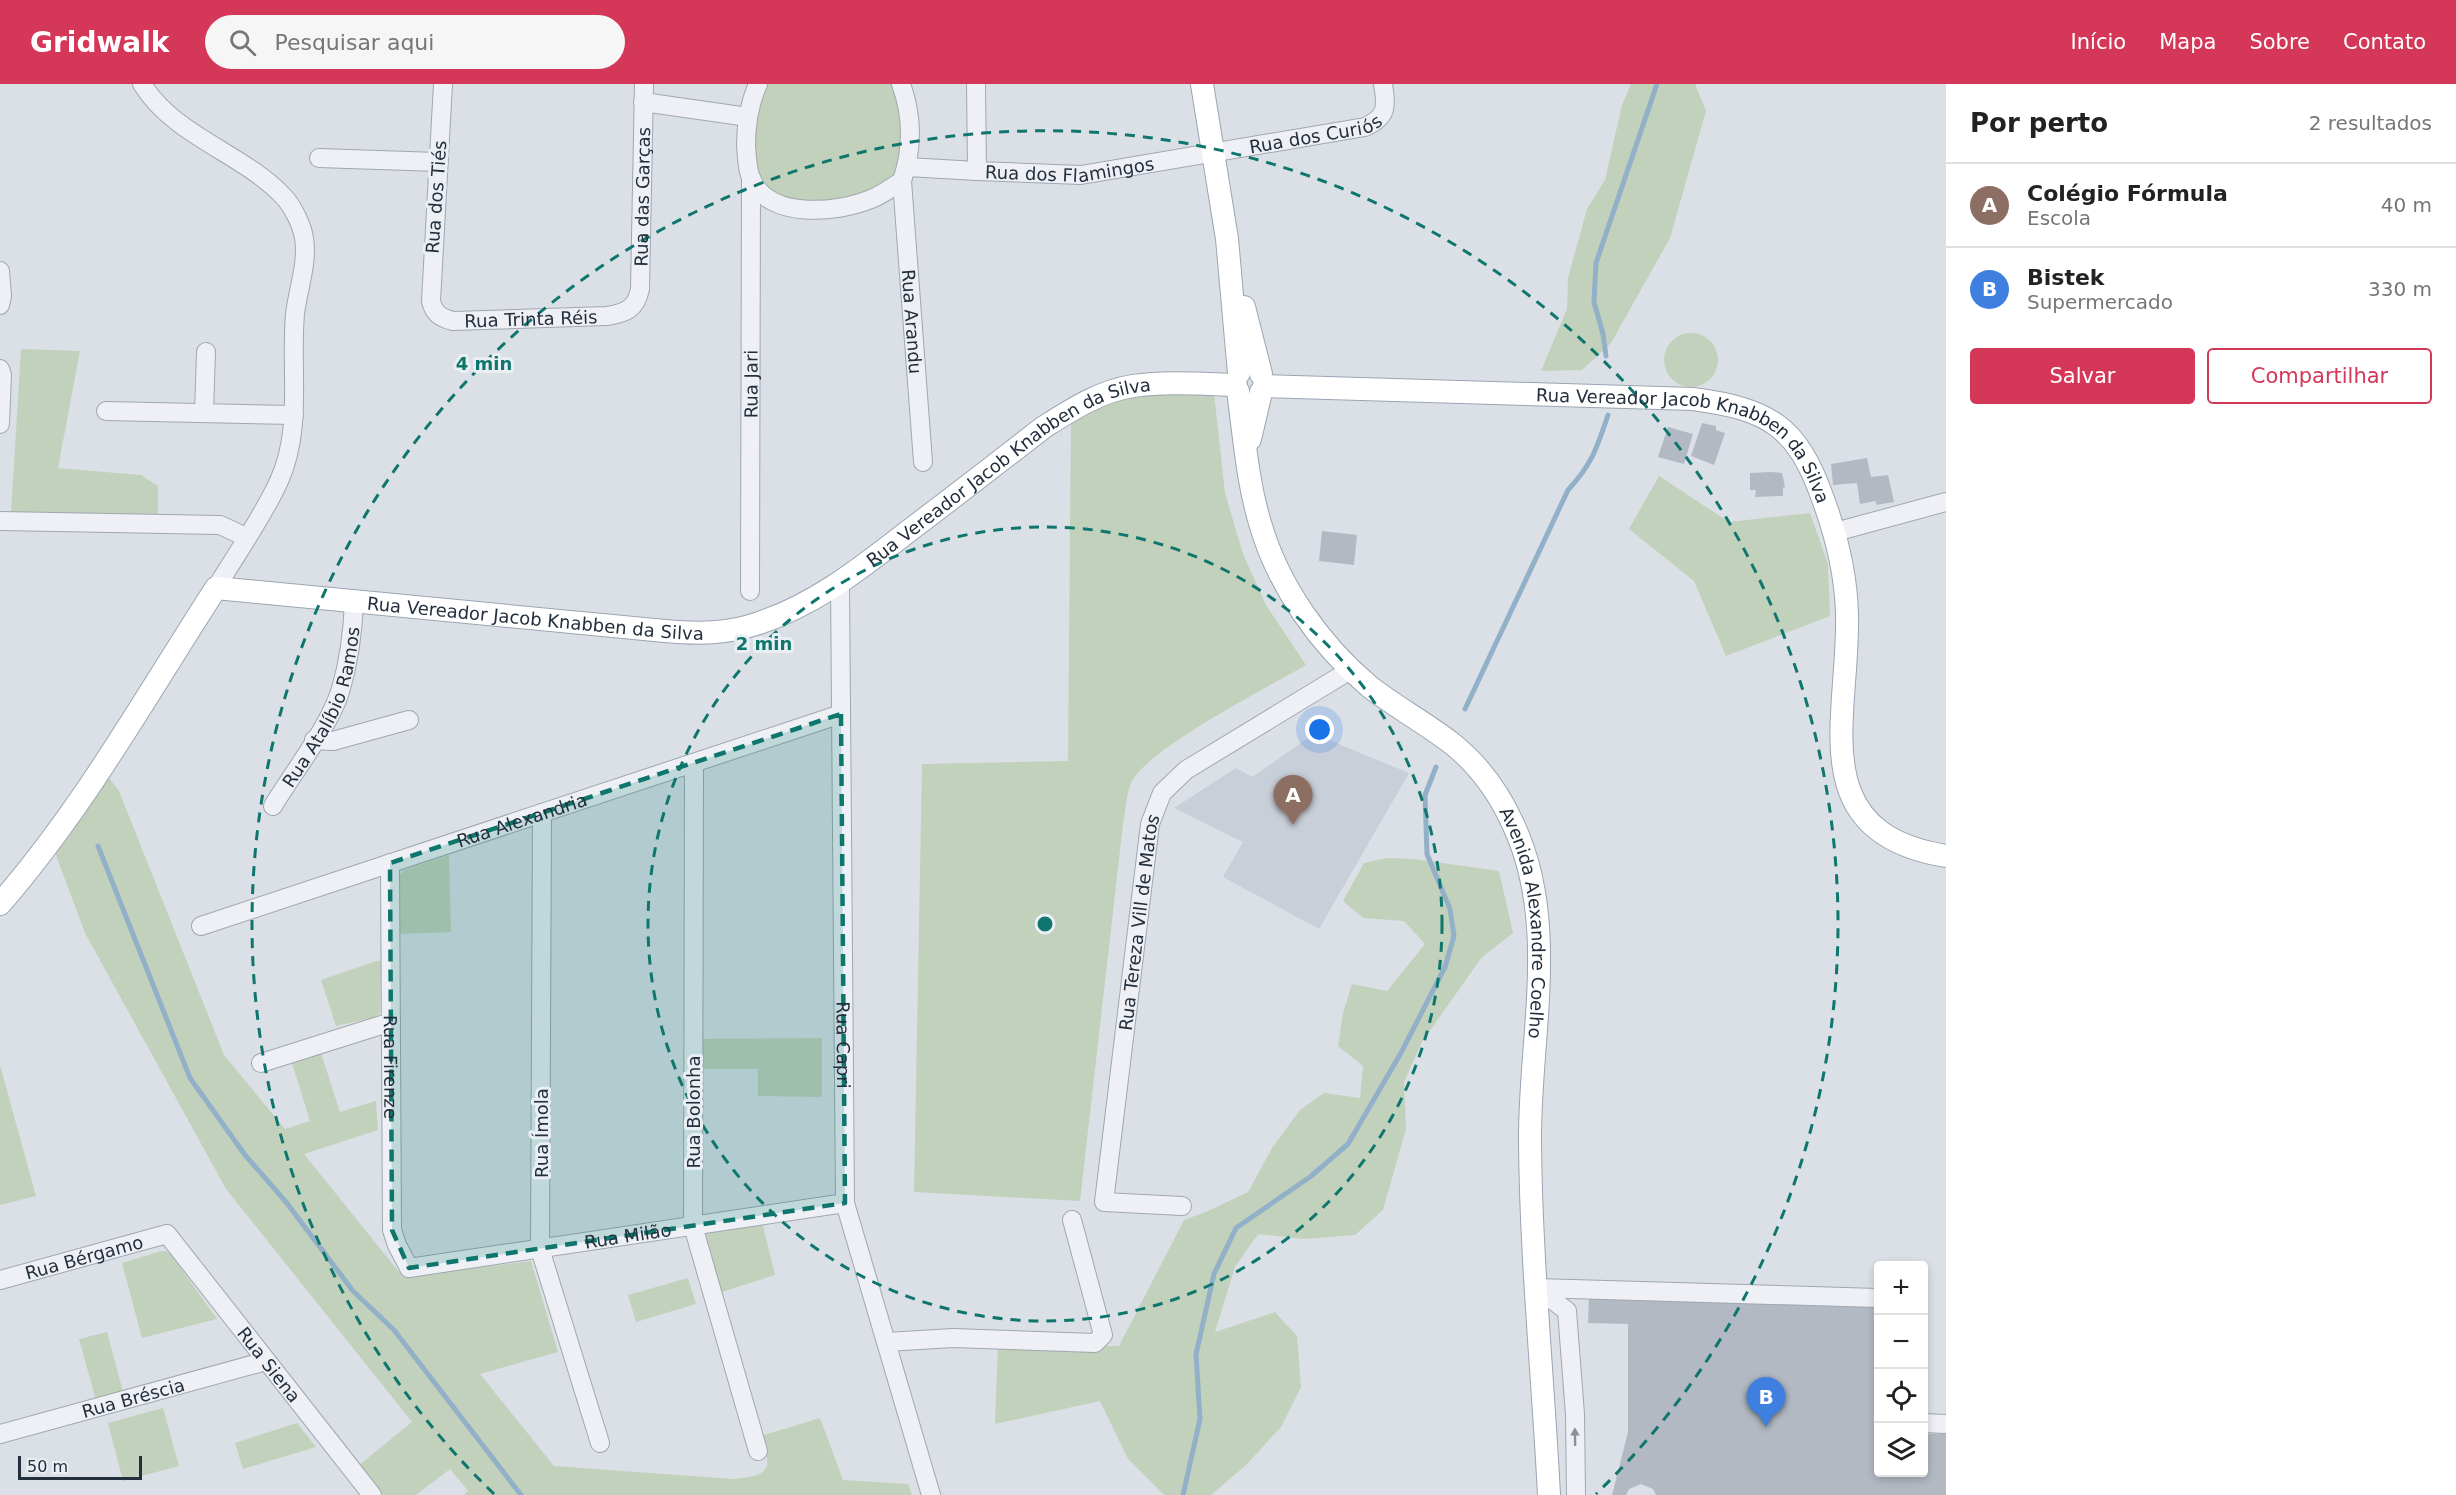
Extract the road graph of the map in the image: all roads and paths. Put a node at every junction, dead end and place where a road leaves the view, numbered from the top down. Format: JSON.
{"nodes":[{"id":1,"x":142,"y":84,"type":"edge"},
{"id":2,"x":443,"y":84,"type":"edge"},
{"id":3,"x":644,"y":84,"type":"edge"},
{"id":4,"x":758,"y":84,"type":"edge"},
{"id":5,"x":901,"y":84,"type":"edge"},
{"id":6,"x":976,"y":84,"type":"edge"},
{"id":7,"x":1202,"y":84,"type":"edge"},
{"id":8,"x":1383,"y":84,"type":"edge"},
{"id":9,"x":643,"y":102,"type":"junction"},
{"id":10,"x":748,"y":117,"type":"junction"},
{"id":11,"x":1213,"y":154,"type":"junction"},
{"id":12,"x":319,"y":158,"type":"dead end"},
{"id":13,"x":438,"y":162,"type":"junction"},
{"id":14,"x":977,"y":171,"type":"junction"},
{"id":15,"x":904,"y":174,"type":"junction"},
{"id":16,"x":751,"y":178,"type":"junction"},
{"id":17,"x":0,"y":271,"type":"edge"},
{"id":18,"x":0,"y":305,"type":"edge"},
{"id":19,"x":631,"y":309,"type":"joint"},
{"id":20,"x":433,"y":310,"type":"joint"},
{"id":21,"x":206,"y":352,"type":"dead end"},
{"id":22,"x":0,"y":369,"type":"edge"},
{"id":23,"x":1250,"y":384,"type":"junction"},
{"id":24,"x":106,"y":411,"type":"dead end"},
{"id":25,"x":204,"y":413,"type":"junction"},
{"id":26,"x":294,"y":415,"type":"junction"},
{"id":27,"x":0,"y":424,"type":"edge"},
{"id":28,"x":923,"y":462,"type":"dead end"},
{"id":29,"x":1946,"y":502,"type":"edge"},
{"id":30,"x":0,"y":521,"type":"edge"},
{"id":31,"x":1835,"y":532,"type":"junction"},
{"id":32,"x":246,"y":537,"type":"junction"},
{"id":33,"x":840,"y":583,"type":"junction"},
{"id":34,"x":216,"y":588,"type":"junction"},
{"id":35,"x":750,"y":591,"type":"dead end"},
{"id":36,"x":354,"y":601,"type":"junction"},
{"id":37,"x":1352,"y":669,"type":"junction"},
{"id":38,"x":841,"y":714,"type":"junction"},
{"id":39,"x":409,"y":720,"type":"dead end"},
{"id":40,"x":314,"y":740,"type":"junction"},
{"id":41,"x":694,"y":763,"type":"junction"},
{"id":42,"x":273,"y":806,"type":"dead end"},
{"id":43,"x":542,"y":813,"type":"junction"},
{"id":44,"x":1946,"y":856,"type":"edge"},
{"id":45,"x":390,"y":863,"type":"junction"},
{"id":46,"x":0,"y":904,"type":"edge"},
{"id":47,"x":201,"y":926,"type":"dead end"},
{"id":48,"x":391,"y":1022,"type":"junction"},
{"id":49,"x":261,"y":1063,"type":"dead end"},
{"id":50,"x":845,"y":1203,"type":"junction"},
{"id":51,"x":1182,"y":1206,"type":"dead end"},
{"id":52,"x":1072,"y":1220,"type":"dead end"},
{"id":53,"x":693,"y":1226,"type":"junction"},
{"id":54,"x":167,"y":1234,"type":"joint"},
{"id":55,"x":540,"y":1249,"type":"junction"},
{"id":56,"x":409,"y":1268,"type":"joint"},
{"id":57,"x":0,"y":1280,"type":"edge"},
{"id":58,"x":1537,"y":1288,"type":"junction"},
{"id":59,"x":1874,"y":1298,"type":"edge"},
{"id":60,"x":886,"y":1342,"type":"junction"},
{"id":61,"x":266,"y":1361,"type":"junction"},
{"id":62,"x":1928,"y":1423,"type":"edge"},
{"id":63,"x":1946,"y":1424,"type":"edge"},
{"id":64,"x":0,"y":1434,"type":"edge"},
{"id":65,"x":600,"y":1443,"type":"dead end"},
{"id":66,"x":758,"y":1451,"type":"dead end"},
{"id":67,"x":364,"y":1494,"type":"edge"},
{"id":68,"x":931,"y":1495,"type":"edge"},
{"id":69,"x":1549,"y":1495,"type":"edge"},
{"id":70,"x":1576,"y":1495,"type":"edge"}],
"edges":[{"from":1,"to":26,"type":"street"},
{"from":2,"to":13,"type":"street","name":"Rua dos Tiés"},
{"from":3,"to":9,"type":"street","name":"Rua das Garças"},
{"from":4,"to":10,"type":"street","name":"Rua Jari"},
{"from":5,"to":15,"type":"street","name":"Rua Arandu"},
{"from":6,"to":14,"type":"street","name":"Rua dos Flamingos"},
{"from":7,"to":11,"type":"main road","name":"Avenida Alexandre Coelho"},
{"from":8,"to":11,"type":"street","name":"Rua dos Curiós"},
{"from":9,"to":10,"type":"street"},
{"from":9,"to":19,"type":"street","name":"Rua das Garças"},
{"from":10,"to":16,"type":"street","name":"Rua Jari"},
{"from":11,"to":14,"type":"street","name":"Rua dos Flamingos"},
{"from":11,"to":23,"type":"main road","name":"Avenida Alexandre Coelho"},
{"from":12,"to":13,"type":"street"},
{"from":13,"to":20,"type":"street","name":"Rua dos Tiés"},
{"from":14,"to":15,"type":"street"},
{"from":15,"to":16,"type":"street"},
{"from":15,"to":28,"type":"street","name":"Rua Arandu"},
{"from":16,"to":35,"type":"street","name":"Rua Jari"},
{"from":17,"to":18,"type":"street"},
{"from":19,"to":20,"type":"street","name":"Rua Trinta Réis"},
{"from":21,"to":25,"type":"street"},
{"from":22,"to":27,"type":"street"},
{"from":23,"to":31,"type":"main road","name":"Rua Vereador Jacob Knabben da Silva"},
{"from":23,"to":33,"type":"main road","name":"Rua Vereador Jacob Knabben da Silva"},
{"from":23,"to":37,"type":"main road","name":"Avenida Alexandre Coelho"},
{"from":24,"to":25,"type":"street"},
{"from":25,"to":26,"type":"street"},
{"from":26,"to":32,"type":"street"},
{"from":29,"to":31,"type":"street"},
{"from":30,"to":32,"type":"street"},
{"from":31,"to":44,"type":"main road","name":"Rua Vereador Jacob Knabben da Silva"},
{"from":32,"to":34,"type":"street"},
{"from":33,"to":36,"type":"main road","name":"Rua Vereador Jacob Knabben da Silva"},
{"from":33,"to":38,"type":"street","name":"Rua Capri"},
{"from":34,"to":36,"type":"main road","name":"Rua Vereador Jacob Knabben da Silva"},
{"from":34,"to":46,"type":"main road"},
{"from":36,"to":40,"type":"street","name":"Rua Atalíbio Ramos"},
{"from":37,"to":51,"type":"street","name":"Rua Tereza Vill de Matos"},
{"from":37,"to":58,"type":"main road","name":"Avenida Alexandre Coelho"},
{"from":38,"to":41,"type":"street","name":"Rua Alexandria"},
{"from":38,"to":50,"type":"street","name":"Rua Capri"},
{"from":39,"to":40,"type":"street"},
{"from":40,"to":42,"type":"street","name":"Rua Atalíbio Ramos"},
{"from":41,"to":43,"type":"street","name":"Rua Alexandria"},
{"from":41,"to":53,"type":"street","name":"Rua Bolonha"},
{"from":43,"to":45,"type":"street","name":"Rua Alexandria"},
{"from":43,"to":55,"type":"street","name":"Rua Ímola"},
{"from":45,"to":47,"type":"street","name":"Rua Alexandria"},
{"from":45,"to":48,"type":"street","name":"Rua Firenze"},
{"from":48,"to":49,"type":"street"},
{"from":48,"to":56,"type":"street","name":"Rua Firenze"},
{"from":50,"to":53,"type":"street","name":"Rua Milão"},
{"from":50,"to":60,"type":"street","name":"Rua Capri"},
{"from":52,"to":60,"type":"street"},
{"from":53,"to":55,"type":"street","name":"Rua Milão"},
{"from":53,"to":66,"type":"street","name":"Rua Bolonha"},
{"from":54,"to":57,"type":"street","name":"Rua Bérgamo"},
{"from":54,"to":61,"type":"street","name":"Rua Siena"},
{"from":55,"to":56,"type":"street","name":"Rua Milão"},
{"from":55,"to":65,"type":"street","name":"Rua Ímola"},
{"from":58,"to":59,"type":"street"},
{"from":58,"to":69,"type":"main road","name":"Avenida Alexandre Coelho"},
{"from":70,"to":58,"type":"street","one_way":true},
{"from":60,"to":68,"type":"street","name":"Rua Capri"},
{"from":61,"to":64,"type":"street","name":"Rua Bréscia"},
{"from":61,"to":67,"type":"street","name":"Rua Siena"},
{"from":62,"to":63,"type":"street"}]}
